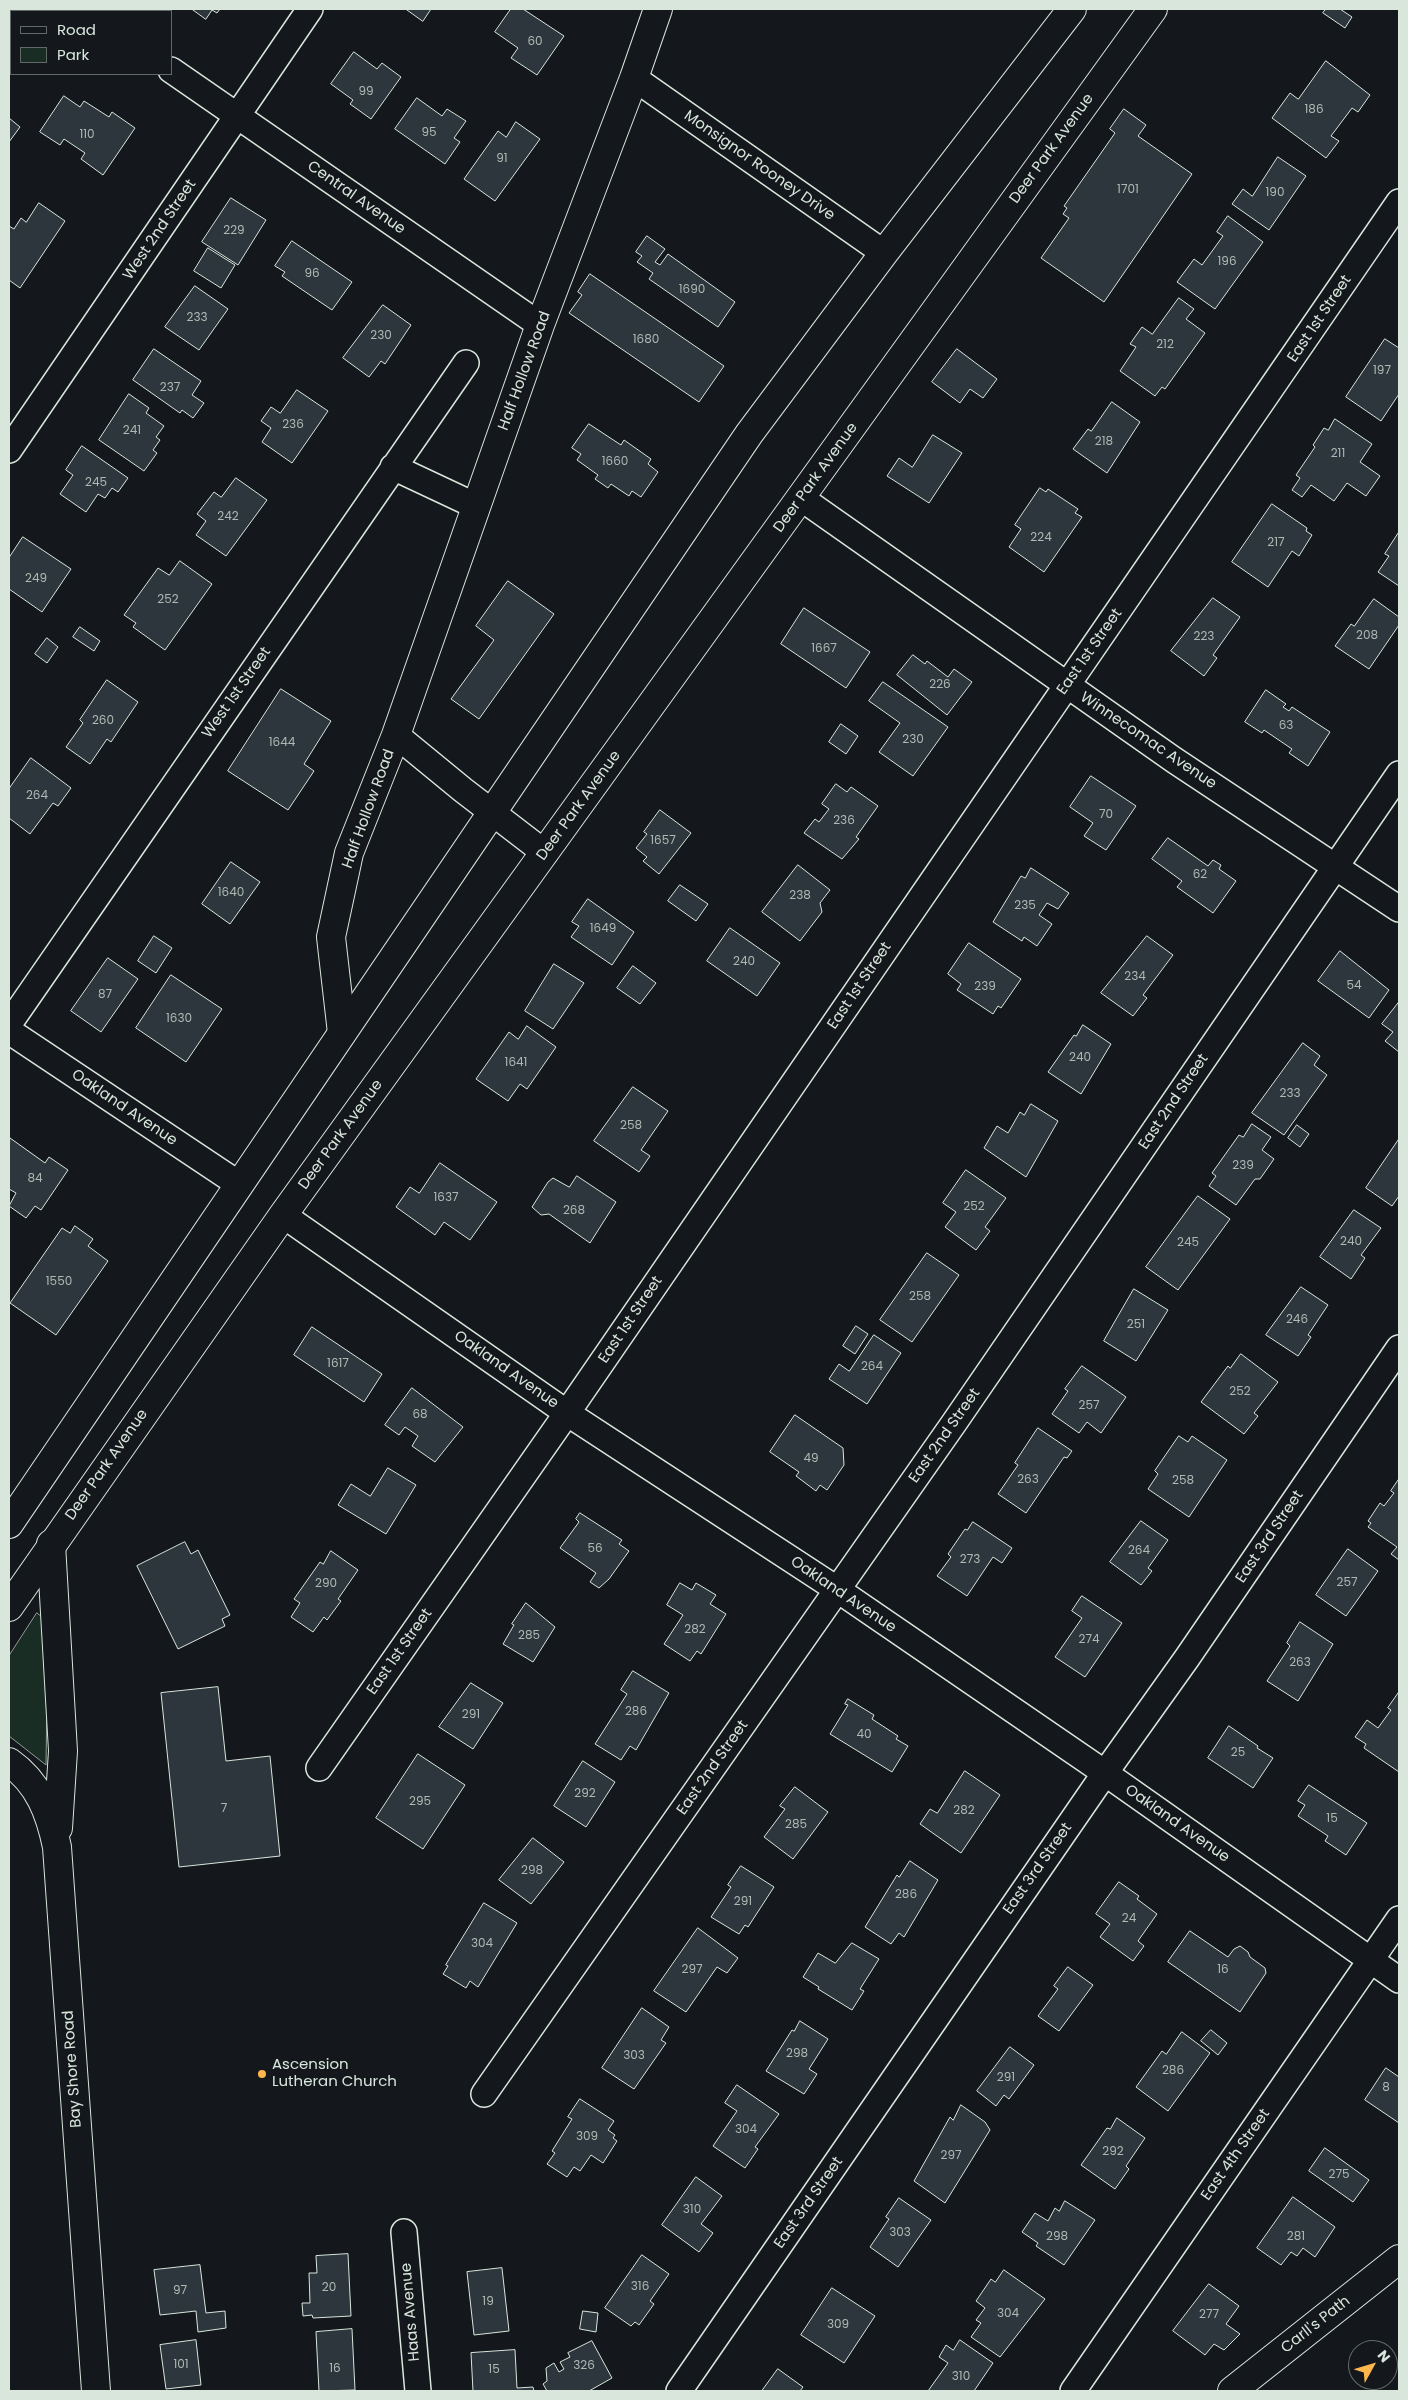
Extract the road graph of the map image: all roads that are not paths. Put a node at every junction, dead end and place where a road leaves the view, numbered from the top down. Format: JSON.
{"nodes":[{"id":1,"x":310,"y":9,"type":"edge"},
{"id":2,"x":658,"y":9,"type":"edge"},
{"id":3,"x":1072,"y":9,"type":"edge"},
{"id":4,"x":1153,"y":9,"type":"edge"},
{"id":5,"x":172,"y":71,"type":"edge"},
{"id":6,"x":634,"y":78,"type":"junction"},
{"id":7,"x":238,"y":116,"type":"junction"},
{"id":8,"x":1399,"y":202,"type":"edge"},
{"id":9,"x":884,"y":253,"type":"junction"},
{"id":10,"x":540,"y":326,"type":"junction"},
{"id":11,"x":466,"y":363,"type":"dead end"},
{"id":12,"x":9,"y":450,"type":"edge"},
{"id":13,"x":393,"y":467,"type":"junction"},
{"id":14,"x":801,"y":498,"type":"junction"},
{"id":15,"x":476,"y":506,"type":"junction"},
{"id":16,"x":1067,"y":685,"type":"junction"},
{"id":17,"x":396,"y":734,"type":"junction"},
{"id":18,"x":1399,"y":774,"type":"edge"},
{"id":19,"x":492,"y":812,"type":"junction"},
{"id":20,"x":545,"y":853,"type":"junction"},
{"id":21,"x":1335,"y":865,"type":"junction"},
{"id":22,"x":1399,"y":909,"type":"edge"},
{"id":23,"x":9,"y":1024,"type":"edge"},
{"id":24,"x":9,"y":1030,"type":"edge"},
{"id":25,"x":342,"y":1033,"type":"junction"},
{"id":26,"x":240,"y":1185,"type":"junction"},
{"id":27,"x":284,"y":1215,"type":"junction"},
{"id":28,"x":1399,"y":1348,"type":"edge"},
{"id":29,"x":567,"y":1413,"type":"junction"},
{"id":30,"x":9,"y":1524,"type":"edge"},
{"id":31,"x":51,"y":1544,"type":"junction"},
{"id":32,"x":838,"y":1590,"type":"junction"},
{"id":33,"x":9,"y":1607,"type":"edge"},
{"id":34,"x":9,"y":1762,"type":"edge"},
{"id":35,"x":318,"y":1768,"type":"dead end"},
{"id":36,"x":1104,"y":1773,"type":"junction"},
{"id":37,"x":57,"y":1847,"type":"junction"},
{"id":38,"x":1399,"y":1919,"type":"edge"},
{"id":39,"x":1371,"y":1961,"type":"junction"},
{"id":40,"x":1399,"y":1980,"type":"edge"},
{"id":41,"x":484,"y":2094,"type":"dead end"},
{"id":42,"x":404,"y":2232,"type":"dead end"},
{"id":43,"x":1399,"y":2259,"type":"edge"},
{"id":44,"x":96,"y":2391,"type":"edge"},
{"id":45,"x":418,"y":2391,"type":"edge"},
{"id":46,"x":679,"y":2391,"type":"edge"},
{"id":47,"x":1074,"y":2391,"type":"edge"},
{"id":48,"x":1232,"y":2391,"type":"edge"}],
"edges":[{"from":1,"to":7,"type":"street","name":"West 2nd Street"},
{"from":2,"to":6,"type":"main road","name":"Half Hollow Road"},
{"from":3,"to":9,"type":"main road"},
{"from":4,"to":14,"type":"main road","name":"Deer Park Avenue"},
{"from":5,"to":7,"type":"street","name":"Central Avenue"},
{"from":6,"to":9,"type":"street","name":"Monsignor Rooney Drive"},
{"from":6,"to":10,"type":"main road","name":"Half Hollow Road"},
{"from":7,"to":10,"type":"street","name":"Central Avenue"},
{"from":7,"to":12,"type":"street","name":"West 2nd Street"},
{"from":8,"to":16,"type":"street","name":"East 1st Street"},
{"from":9,"to":19,"type":"main road"},
{"from":10,"to":15,"type":"main road","name":"Half Hollow Road"},
{"from":11,"to":13,"type":"street","name":"West 1st Street"},
{"from":13,"to":15,"type":"street"},
{"from":13,"to":23,"type":"street","name":"West 1st Street"},
{"from":14,"to":16,"type":"street","name":"Winnecomac Avenue"},
{"from":14,"to":20,"type":"main road","name":"Deer Park Avenue"},
{"from":15,"to":17,"type":"main road","name":"Half Hollow Road"},
{"from":16,"to":21,"type":"street","name":"Winnecomac Avenue"},
{"from":16,"to":29,"type":"street","name":"East 1st Street"},
{"from":17,"to":19,"type":"street","name":"Half Hollow Road"},
{"from":17,"to":25,"type":"main road","name":"Half Hollow Road"},
{"from":18,"to":21,"type":"street","name":"East 2nd Street"},
{"from":19,"to":20,"type":"street","name":"Half Hollow Road"},
{"from":19,"to":25,"type":"main road"},
{"from":20,"to":27,"type":"main road","name":"Deer Park Avenue"},
{"from":21,"to":22,"type":"street","name":"Winnecomac Avenue"},
{"from":21,"to":32,"type":"street","name":"East 2nd Street"},
{"from":24,"to":26,"type":"street","name":"Oakland Avenue"},
{"from":25,"to":26,"type":"main road"},
{"from":26,"to":30,"type":"main road"},
{"from":27,"to":29,"type":"street","name":"Oakland Avenue"},
{"from":27,"to":31,"type":"main road","name":"Deer Park Avenue"},
{"from":28,"to":36,"type":"street","name":"East 3rd Street"},
{"from":29,"to":32,"type":"street","name":"Oakland Avenue"},
{"from":29,"to":35,"type":"street","name":"East 1st Street"},
{"from":31,"to":33,"type":"main road","name":"Deer Park Avenue"},
{"from":31,"to":37,"type":"main road"},
{"from":32,"to":36,"type":"street","name":"Oakland Avenue"},
{"from":32,"to":41,"type":"street","name":"East 2nd Street"},
{"from":34,"to":37,"type":"main road","name":"Bay Shore Road"},
{"from":36,"to":39,"type":"street","name":"Oakland Avenue"},
{"from":36,"to":46,"type":"street","name":"East 3rd Street"},
{"from":37,"to":44,"type":"main road","name":"Bay Shore Road"},
{"from":38,"to":39,"type":"street","name":"East 4th Street"},
{"from":39,"to":40,"type":"street","name":"Oakland Avenue"},
{"from":39,"to":47,"type":"street","name":"East 4th Street"},
{"from":42,"to":45,"type":"street","name":"Haas Avenue"},
{"from":43,"to":48,"type":"main road","name":"Carll's Path"}]}
